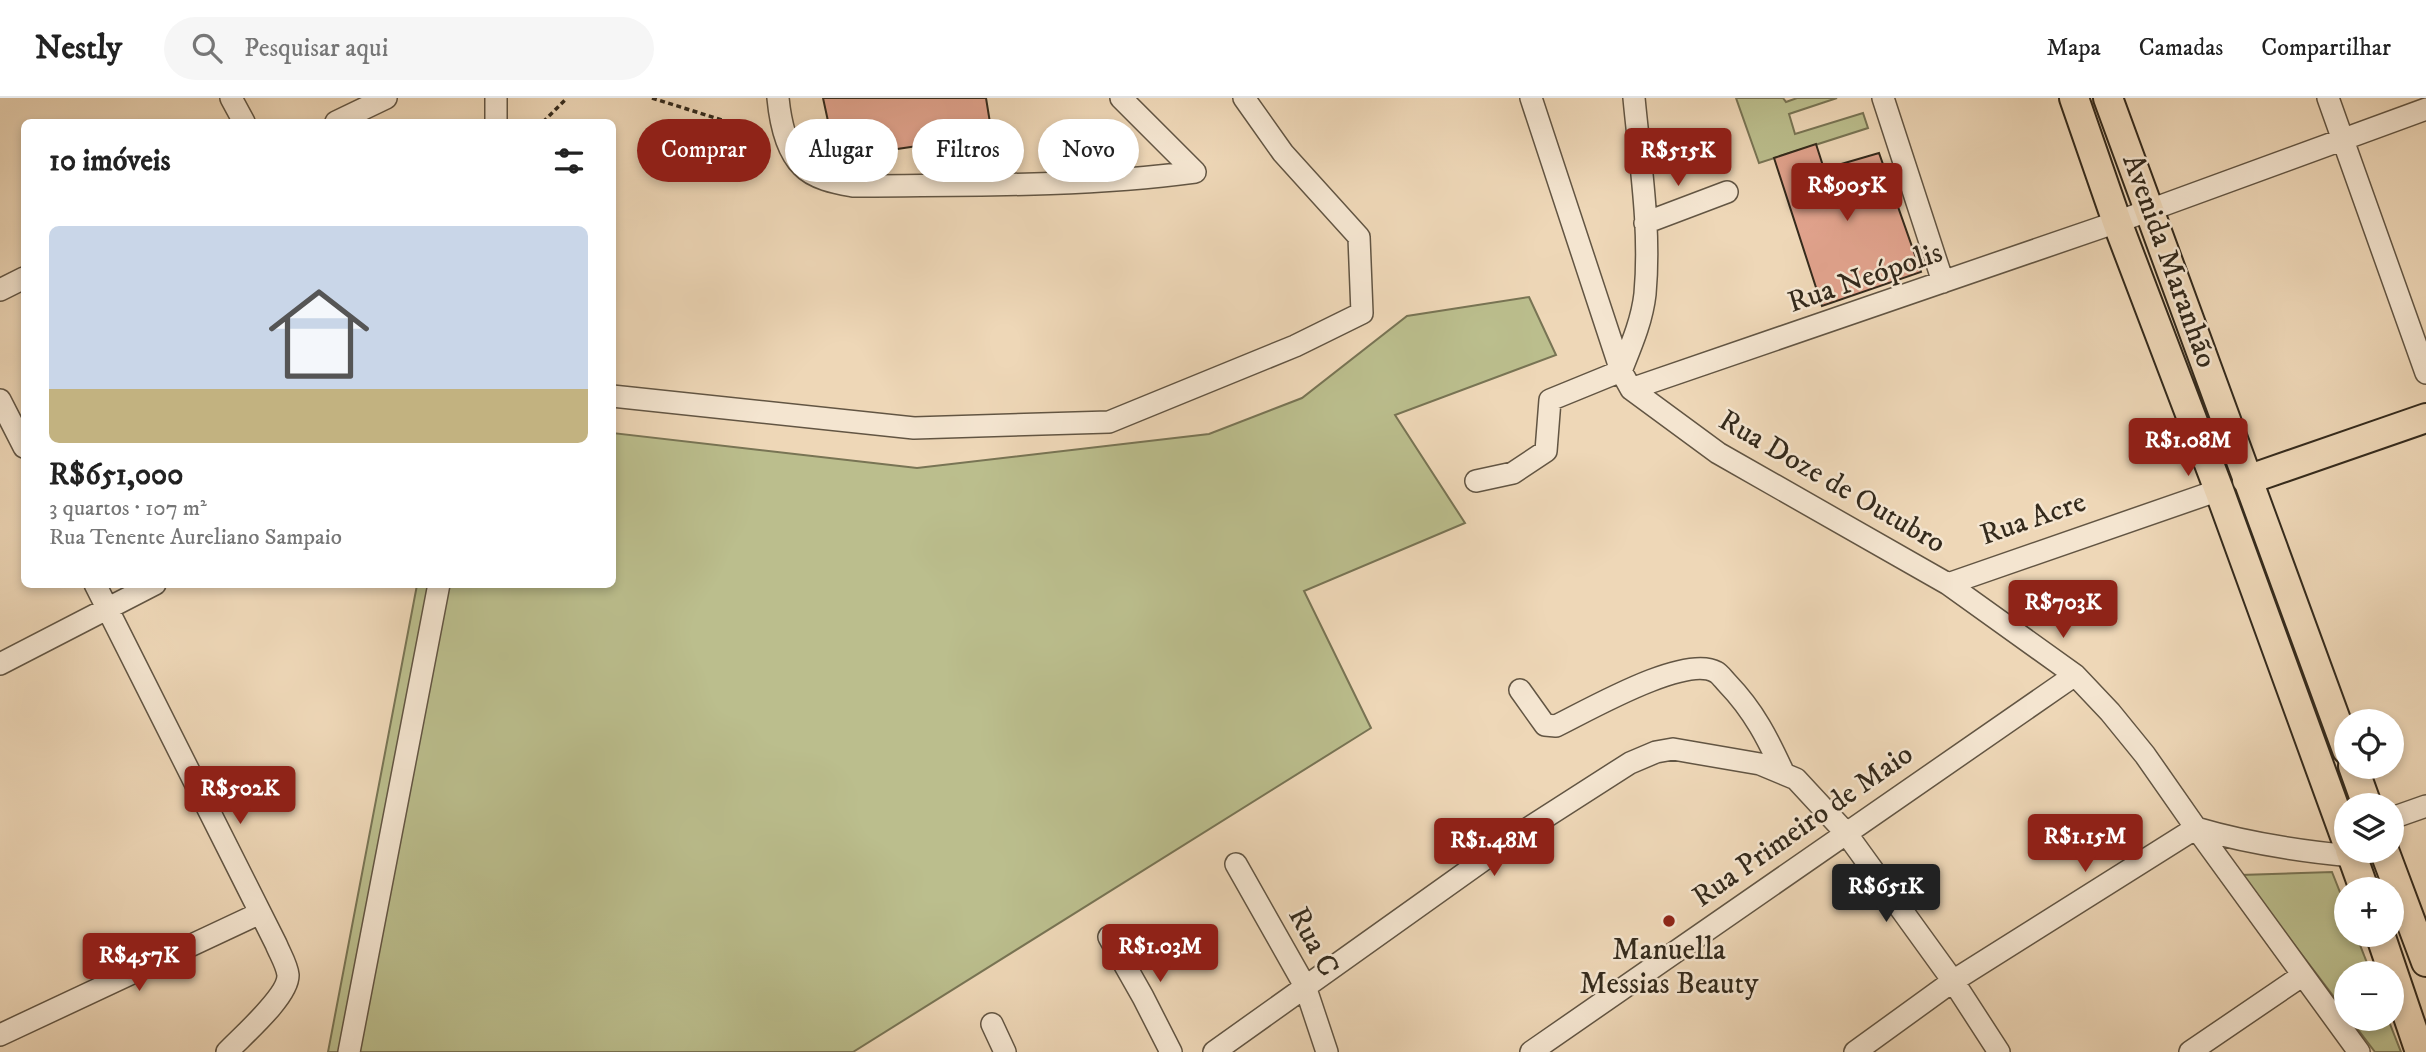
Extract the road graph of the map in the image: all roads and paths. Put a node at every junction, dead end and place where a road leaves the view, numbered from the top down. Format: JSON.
{"nodes":[{"id":1,"x":231,"y":98,"type":"edge"},
{"id":2,"x":386,"y":98,"type":"edge"},
{"id":3,"x":496,"y":98,"type":"edge"},
{"id":4,"x":567,"y":98,"type":"edge"},
{"id":5,"x":652,"y":98,"type":"edge"},
{"id":6,"x":778,"y":98,"type":"edge"},
{"id":7,"x":1121,"y":98,"type":"edge"},
{"id":8,"x":1244,"y":98,"type":"edge"},
{"id":9,"x":1531,"y":98,"type":"edge"},
{"id":10,"x":1634,"y":98,"type":"edge"},
{"id":11,"x":1883,"y":98,"type":"edge"},
{"id":12,"x":2074,"y":98,"type":"edge"},
{"id":13,"x":2108,"y":98,"type":"edge"},
{"id":14,"x":2328,"y":98,"type":"edge"},
{"id":15,"x":2426,"y":109,"type":"edge"},
{"id":16,"x":242,"y":119,"type":"edge"},
{"id":17,"x":341,"y":119,"type":"edge"},
{"id":18,"x":496,"y":119,"type":"edge"},
{"id":19,"x":546,"y":119,"type":"edge"},
{"id":20,"x":785,"y":127,"type":"edge"},
{"id":21,"x":2344,"y":140,"type":"junction"},
{"id":22,"x":785,"y":144,"type":"edge"},
{"id":23,"x":832,"y":182,"type":"edge"},
{"id":24,"x":1727,"y":192,"type":"dead end"},
{"id":25,"x":2149,"y":210,"type":"junction"},
{"id":26,"x":2117,"y":222,"type":"junction"},
{"id":27,"x":1645,"y":223,"type":"junction"},
{"id":28,"x":21,"y":280,"type":"edge"},
{"id":29,"x":1943,"y":282,"type":"junction"},
{"id":30,"x":0,"y":290,"type":"edge"},
{"id":31,"x":2426,"y":373,"type":"edge"},
{"id":32,"x":1626,"y":380,"type":"junction"},
{"id":33,"x":616,"y":396,"type":"edge"},
{"id":34,"x":0,"y":400,"type":"edge"},
{"id":35,"x":2426,"y":418,"type":"edge"},
{"id":36,"x":21,"y":441,"type":"edge"},
{"id":37,"x":2247,"y":480,"type":"junction"},
{"id":38,"x":1476,"y":481,"type":"dead end"},
{"id":39,"x":2219,"y":490,"type":"junction"},
{"id":40,"x":1948,"y":584,"type":"junction"},
{"id":41,"x":97,"y":588,"type":"edge"},
{"id":42,"x":147,"y":588,"type":"edge"},
{"id":43,"x":438,"y":588,"type":"edge"},
{"id":44,"x":108,"y":608,"type":"junction"},
{"id":45,"x":0,"y":664,"type":"edge"},
{"id":46,"x":2075,"y":675,"type":"junction"},
{"id":47,"x":1520,"y":690,"type":"dead end"},
{"id":48,"x":2334,"y":715,"type":"edge"},
{"id":49,"x":1790,"y":776,"type":"junction"},
{"id":50,"x":2426,"y":806,"type":"edge"},
{"id":51,"x":2334,"y":808,"type":"edge"},
{"id":52,"x":2404,"y":814,"type":"edge"},
{"id":53,"x":2196,"y":828,"type":"junction"},
{"id":54,"x":1846,"y":833,"type":"junction"},
{"id":55,"x":2334,"y":849,"type":"edge"},
{"id":56,"x":2389,"y":863,"type":"edge"},
{"id":57,"x":1236,"y":864,"type":"dead end"},
{"id":58,"x":260,"y":913,"type":"junction"},
{"id":59,"x":1109,"y":937,"type":"dead end"},
{"id":60,"x":2384,"y":947,"type":"edge"},
{"id":61,"x":2426,"y":962,"type":"edge"},
{"id":62,"x":2303,"y":975,"type":"junction"},
{"id":63,"x":1953,"y":981,"type":"junction"},
{"id":64,"x":1306,"y":986,"type":"junction"},
{"id":65,"x":992,"y":1024,"type":"dead end"},
{"id":66,"x":0,"y":1035,"type":"edge"},
{"id":67,"x":227,"y":1052,"type":"edge"},
{"id":68,"x":349,"y":1052,"type":"edge"},
{"id":69,"x":1005,"y":1052,"type":"edge"},
{"id":70,"x":1171,"y":1052,"type":"edge"},
{"id":71,"x":1214,"y":1052,"type":"edge"},
{"id":72,"x":1327,"y":1052,"type":"edge"},
{"id":73,"x":1531,"y":1052,"type":"edge"},
{"id":74,"x":1855,"y":1052,"type":"edge"},
{"id":75,"x":1999,"y":1052,"type":"edge"},
{"id":76,"x":2190,"y":1052,"type":"edge"},
{"id":77,"x":2359,"y":1052,"type":"edge"},
{"id":78,"x":2420,"y":1052,"type":"edge"}],
"edges":[{"from":1,"to":16,"type":"street"},
{"from":2,"to":17,"type":"street"},
{"from":3,"to":18,"type":"street"},
{"from":4,"to":19,"type":"path"},
{"from":5,"to":22,"type":"path"},
{"from":6,"to":20,"type":"street"},
{"from":7,"to":23,"type":"street"},
{"from":8,"to":33,"type":"street"},
{"from":9,"to":32,"type":"street"},
{"from":10,"to":27,"type":"street"},
{"from":11,"to":29,"type":"street"},
{"from":12,"to":26,"type":"main road","name":"Avenida Maranhão"},
{"from":13,"to":25,"type":"main road","name":"Avenida Maranhão"},
{"from":14,"to":21,"type":"street"},
{"from":15,"to":21,"type":"street"},
{"from":21,"to":25,"type":"street"},
{"from":21,"to":31,"type":"street"},
{"from":24,"to":27,"type":"street"},
{"from":25,"to":26,"type":"street","name":"Rua Neópolis"},
{"from":25,"to":37,"type":"main road","name":"Avenida Maranhão"},
{"from":26,"to":29,"type":"street","name":"Rua Neópolis"},
{"from":26,"to":39,"type":"main road","name":"Avenida Maranhão"},
{"from":27,"to":32,"type":"street"},
{"from":28,"to":30,"type":"street"},
{"from":29,"to":32,"type":"street","name":"Rua Neópolis"},
{"from":32,"to":38,"type":"street","name":"Rua Neópolis"},
{"from":32,"to":40,"type":"street","name":"Rua Doze de Outubro"},
{"from":34,"to":36,"type":"street"},
{"from":35,"to":37,"type":"main road"},
{"from":37,"to":48,"type":"main road","name":"Avenida Maranhão"},
{"from":39,"to":40,"type":"street","name":"Rua Acre"},
{"from":39,"to":51,"type":"main road","name":"Avenida Maranhão"},
{"from":40,"to":46,"type":"street","name":"Rua Doze de Outubro"},
{"from":41,"to":44,"type":"street"},
{"from":42,"to":44,"type":"street"},
{"from":43,"to":68,"type":"street"},
{"from":44,"to":45,"type":"street"},
{"from":44,"to":58,"type":"street"},
{"from":46,"to":53,"type":"street","name":"Rua Doze de Outubro"},
{"from":46,"to":54,"type":"street","name":"Rua Primeiro de Maio"},
{"from":47,"to":49,"type":"street"},
{"from":49,"to":54,"type":"street"},
{"from":49,"to":64,"type":"street"},
{"from":50,"to":52,"type":"street"},
{"from":53,"to":55,"type":"street"},
{"from":53,"to":62,"type":"street","name":"Rua Doze de Outubro"},
{"from":53,"to":63,"type":"street"},
{"from":54,"to":63,"type":"street"},
{"from":54,"to":73,"type":"street","name":"Rua Primeiro de Maio"},
{"from":56,"to":61,"type":"main road"},
{"from":57,"to":64,"type":"street","name":"Rua C"},
{"from":58,"to":66,"type":"street"},
{"from":58,"to":67,"type":"street"},
{"from":59,"to":70,"type":"street"},
{"from":60,"to":78,"type":"main road"},
{"from":62,"to":76,"type":"street"},
{"from":62,"to":77,"type":"street","name":"Rua Doze de Outubro"},
{"from":63,"to":74,"type":"street"},
{"from":63,"to":75,"type":"street"},
{"from":64,"to":71,"type":"street"},
{"from":64,"to":72,"type":"street","name":"Rua C"},
{"from":65,"to":69,"type":"street"}]}
